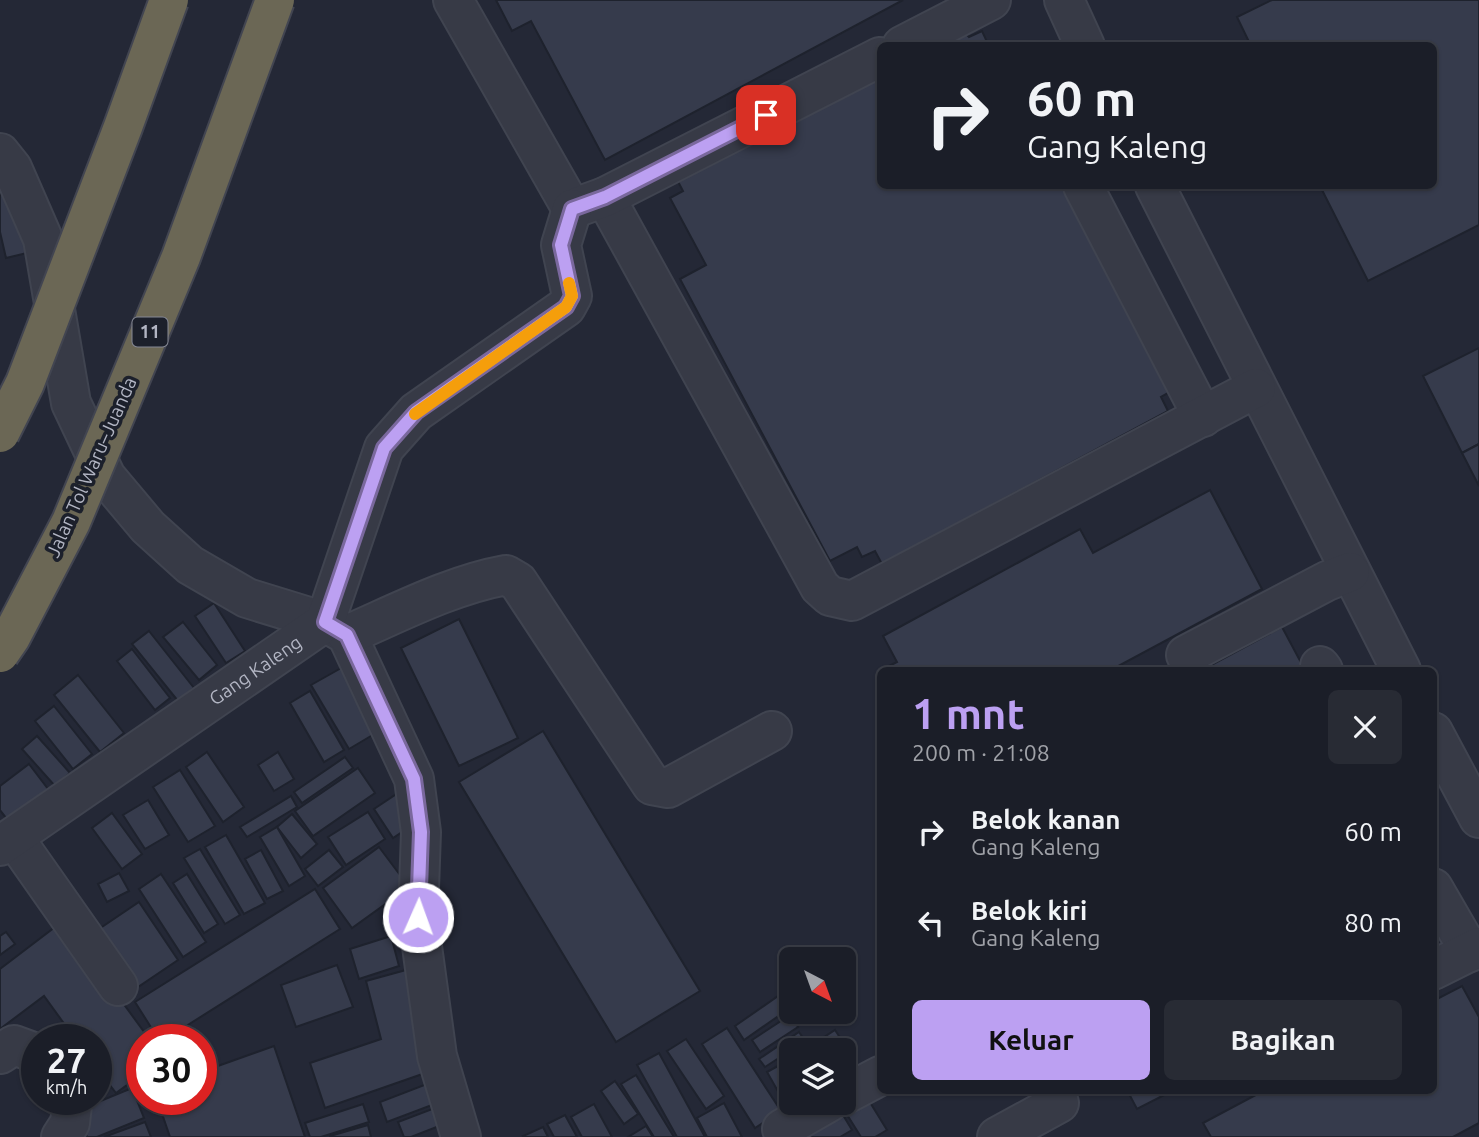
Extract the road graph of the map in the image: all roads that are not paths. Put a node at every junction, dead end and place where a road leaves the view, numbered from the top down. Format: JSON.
{"nodes":[{"id":1,"x":169,"y":0,"type":"edge"},
{"id":2,"x":275,"y":0,"type":"edge"},
{"id":3,"x":453,"y":0,"type":"edge"},
{"id":4,"x":991,"y":0,"type":"edge"},
{"id":5,"x":1064,"y":0,"type":"edge"},
{"id":6,"x":910,"y":42,"type":"edge"},
{"id":7,"x":1084,"y":42,"type":"edge"},
{"id":8,"x":877,"y":59,"type":"edge"},
{"id":9,"x":0,"y":153,"type":"edge"},
{"id":10,"x":1085,"y":189,"type":"edge"},
{"id":11,"x":1156,"y":189,"type":"edge"},
{"id":12,"x":589,"y":203,"type":"junction"},
{"id":13,"x":1256,"y":388,"type":"junction"},
{"id":14,"x":1203,"y":417,"type":"junction"},
{"id":15,"x":0,"y":433,"type":"edge"},
{"id":16,"x":1350,"y":572,"type":"junction"},
{"id":17,"x":336,"y":628,"type":"junction"},
{"id":18,"x":0,"y":653,"type":"edge"},
{"id":19,"x":1186,"y":655,"type":"dead end"},
{"id":20,"x":1399,"y":667,"type":"edge"},
{"id":21,"x":772,"y":731,"type":"dead end"},
{"id":22,"x":1437,"y":751,"type":"edge"},
{"id":23,"x":1479,"y":818,"type":"edge"},
{"id":24,"x":7,"y":842,"type":"edge"},
{"id":25,"x":1437,"y":894,"type":"edge"},
{"id":26,"x":1474,"y":949,"type":"edge"},
{"id":27,"x":1437,"y":968,"type":"edge"},
{"id":28,"x":118,"y":986,"type":"dead end"},
{"id":29,"x":21,"y":1048,"type":"edge"},
{"id":30,"x":0,"y":1054,"type":"edge"},
{"id":31,"x":877,"y":1078,"type":"edge"},
{"id":32,"x":856,"y":1089,"type":"edge"},
{"id":33,"x":1059,"y":1103,"type":"dead end"},
{"id":34,"x":71,"y":1115,"type":"edge"},
{"id":35,"x":810,"y":1115,"type":"edge"},
{"id":36,"x":784,"y":1133,"type":"edge"},
{"id":37,"x":61,"y":1137,"type":"edge"},
{"id":38,"x":461,"y":1137,"type":"edge"},
{"id":39,"x":997,"y":1137,"type":"edge"}],
"edges":[{"from":1,"to":15,"type":"highway","bridge":true},
{"from":2,"to":18,"type":"highway","name":"Jalan Tol Waru–Juanda","number":"11","bridge":true},
{"from":3,"to":12,"type":"street"},
{"from":4,"to":6,"type":"street"},
{"from":5,"to":7,"type":"street"},
{"from":8,"to":12,"type":"street"},
{"from":9,"to":17,"type":"street"},
{"from":10,"to":14,"type":"street"},
{"from":11,"to":13,"type":"street"},
{"from":12,"to":14,"type":"street"},
{"from":12,"to":17,"type":"street"},
{"from":13,"to":14,"type":"street"},
{"from":13,"to":16,"type":"street"},
{"from":16,"to":19,"type":"street"},
{"from":16,"to":20,"type":"street"},
{"from":17,"to":21,"type":"street","name":"Gang Kaleng"},
{"from":17,"to":24,"type":"street","name":"Gang Kaleng"},
{"from":17,"to":38,"type":"street"},
{"from":22,"to":23,"type":"street"},
{"from":24,"to":28,"type":"street"},
{"from":25,"to":26,"type":"street"},
{"from":26,"to":27,"type":"street"},
{"from":29,"to":30,"type":"street"},
{"from":31,"to":32,"type":"street"},
{"from":33,"to":39,"type":"street"},
{"from":34,"to":37,"type":"street"},
{"from":35,"to":36,"type":"street"}]}
